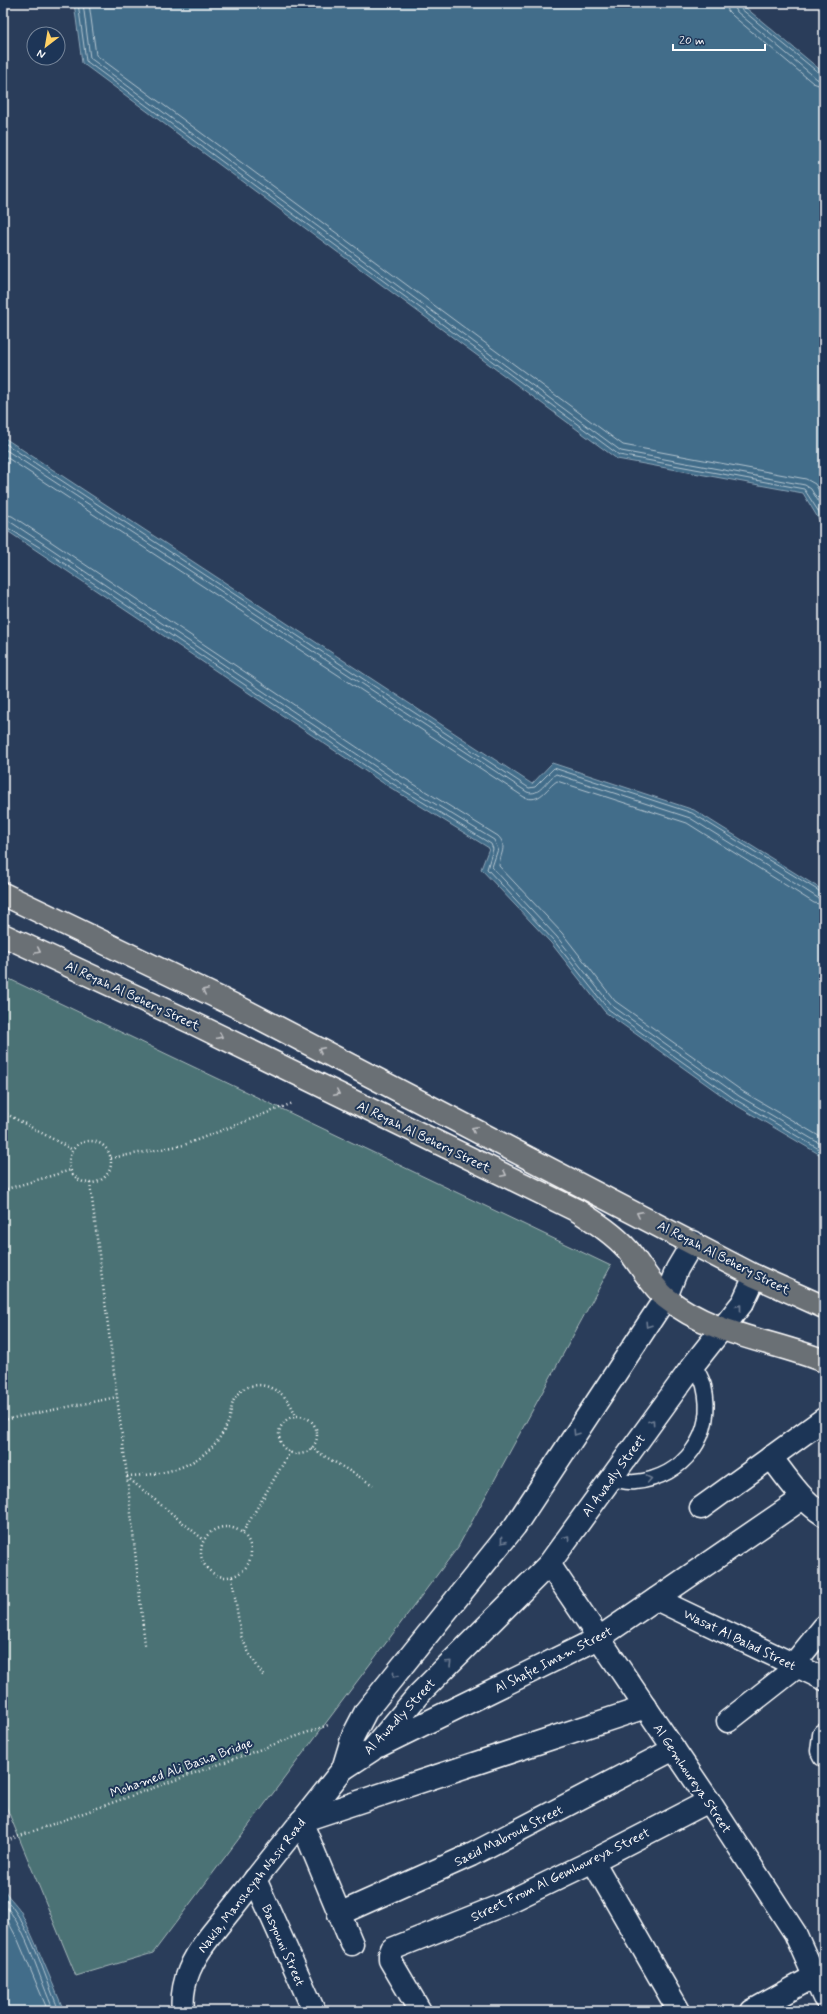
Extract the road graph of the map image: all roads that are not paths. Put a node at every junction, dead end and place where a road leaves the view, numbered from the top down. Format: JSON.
{"nodes":[{"id":1,"x":3,"y":894,"type":"edge"},
{"id":2,"x":3,"y":935,"type":"edge"},
{"id":3,"x":693,"y":1242,"type":"junction"},
{"id":4,"x":755,"y":1276,"type":"junction"},
{"id":5,"x":666,"y":1297,"type":"junction"},
{"id":6,"x":824,"y":1307,"type":"edge"},
{"id":7,"x":720,"y":1329,"type":"junction"},
{"id":8,"x":824,"y":1361,"type":"edge"},
{"id":9,"x":694,"y":1364,"type":"junction"},
{"id":10,"x":824,"y":1419,"type":"edge"},
{"id":11,"x":771,"y":1457,"type":"junction"},
{"id":12,"x":610,"y":1479,"type":"junction"},
{"id":13,"x":803,"y":1498,"type":"junction"},
{"id":14,"x":701,"y":1508,"type":"dead end"},
{"id":15,"x":824,"y":1515,"type":"edge"},
{"id":16,"x":549,"y":1564,"type":"junction"},
{"id":17,"x":656,"y":1599,"type":"junction"},
{"id":18,"x":824,"y":1627,"type":"edge"},
{"id":19,"x":599,"y":1638,"type":"junction"},
{"id":20,"x":796,"y":1666,"type":"junction"},
{"id":21,"x":824,"y":1679,"type":"edge"},
{"id":22,"x":646,"y":1707,"type":"junction"},
{"id":23,"x":728,"y":1721,"type":"dead end"},
{"id":24,"x":824,"y":1735,"type":"edge"},
{"id":25,"x":674,"y":1749,"type":"junction"},
{"id":26,"x":372,"y":1750,"type":"junction"},
{"id":27,"x":824,"y":1755,"type":"edge"},
{"id":28,"x":343,"y":1769,"type":"junction"},
{"id":29,"x":709,"y":1801,"type":"junction"},
{"id":30,"x":301,"y":1821,"type":"junction"},
{"id":31,"x":593,"y":1862,"type":"junction"},
{"id":32,"x":255,"y":1879,"type":"junction"},
{"id":33,"x":339,"y":1914,"type":"junction"},
{"id":34,"x":352,"y":1944,"type":"dead end"},
{"id":35,"x":815,"y":1976,"type":"junction"},
{"id":36,"x":824,"y":1998,"type":"edge"},
{"id":37,"x":679,"y":2010,"type":"edge"},
{"id":38,"x":183,"y":2011,"type":"edge"},
{"id":39,"x":314,"y":2011,"type":"edge"},
{"id":40,"x":420,"y":2011,"type":"edge"},
{"id":41,"x":752,"y":2011,"type":"edge"}],
"edges":[{"from":3,"to":1,"type":"main road","name":"Al Reyah Al Behery Street","one_way":true},
{"from":2,"to":5,"type":"main road","name":"Al Reyah Al Behery Street","one_way":true},
{"from":3,"to":4,"type":"main road","name":"Al Reyah Al Behery Street"},
{"from":3,"to":5,"type":"street","name":"Al Awadly Street"},
{"from":4,"to":6,"type":"main road","name":"Al Reyah Al Behery Street"},
{"from":7,"to":4,"type":"street","name":"Al Awadly Street","one_way":true},
{"from":5,"to":7,"type":"main road","name":"Al Reyah Al Behery Street"},
{"from":5,"to":28,"type":"street","name":"Al Awadly Street","one_way":true},
{"from":7,"to":8,"type":"main road","name":"Al Reyah Al Behery Street"},
{"from":7,"to":9,"type":"street","name":"Al Awadly Street"},
{"from":12,"to":9,"type":"street","name":"Al Awadly Street","one_way":true},
{"from":12,"to":9,"type":"lane","one_way":true},
{"from":10,"to":11,"type":"street"},
{"from":11,"to":13,"type":"street"},
{"from":11,"to":14,"type":"street"},
{"from":16,"to":12,"type":"street","name":"Al Awadly Street","one_way":true},
{"from":13,"to":15,"type":"street"},
{"from":13,"to":17,"type":"street","name":"Al Shafie Imam Street"},
{"from":16,"to":19,"type":"street","name":"Al Gemhoureya Street"},
{"from":26,"to":16,"type":"street","name":"Al Awadly Street","one_way":true},
{"from":17,"to":19,"type":"street","name":"Al Shafie Imam Street"},
{"from":17,"to":20,"type":"street","name":"Wasat Al Balad Street"},
{"from":18,"to":20,"type":"street"},
{"from":19,"to":22,"type":"street","name":"Al Gemhoureya Street"},
{"from":19,"to":26,"type":"street","name":"Al Shafie Imam Street"},
{"from":20,"to":21,"type":"street","name":"Wasat Al Balad Street"},
{"from":20,"to":23,"type":"street"},
{"from":22,"to":25,"type":"street","name":"Al Gemhoureya Street"},
{"from":22,"to":30,"type":"street"},
{"from":24,"to":27,"type":"street"},
{"from":25,"to":29,"type":"street","name":"Al Gemhoureya Street"},
{"from":25,"to":33,"type":"street","name":"Saeid Mabrouk Street"},
{"from":26,"to":28,"type":"street","name":"Al Awadly Street"},
{"from":28,"to":30,"type":"street","name":"Nakla, Mansheyah Nasir Road"},
{"from":29,"to":31,"type":"street","name":"Street From Al Gemhoureya Street"},
{"from":29,"to":35,"type":"street","name":"Al Gemhoureya Street"},
{"from":30,"to":32,"type":"street","name":"Nakla, Mansheyah Nasir Road"},
{"from":30,"to":33,"type":"street"},
{"from":31,"to":37,"type":"street"},
{"from":31,"to":40,"type":"street","name":"Street From Al Gemhoureya Street"},
{"from":32,"to":38,"type":"street","name":"Nakla, Mansheyah Nasir Road"},
{"from":32,"to":39,"type":"street","name":"Basyouni Street"},
{"from":33,"to":34,"type":"street"},
{"from":35,"to":36,"type":"street","name":"Al Gemhoureya Street"},
{"from":35,"to":41,"type":"street"}]}
